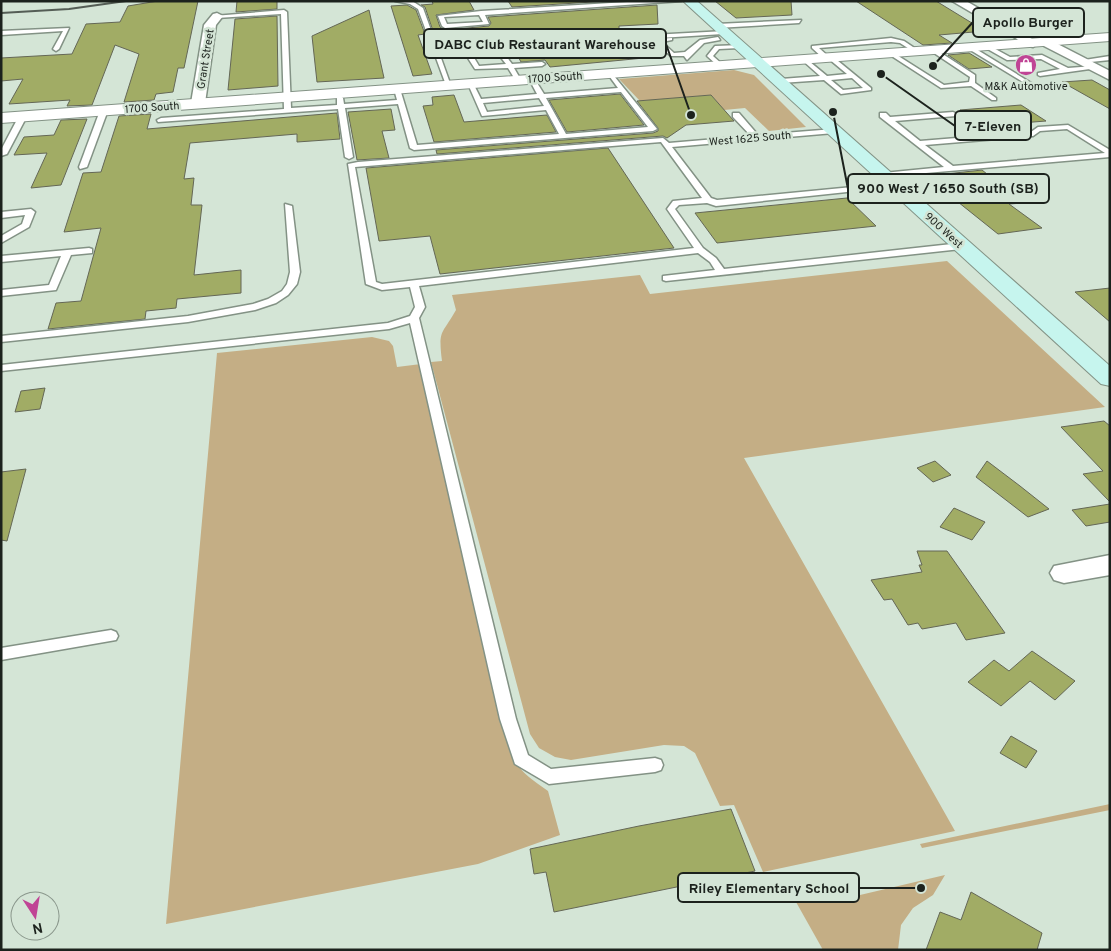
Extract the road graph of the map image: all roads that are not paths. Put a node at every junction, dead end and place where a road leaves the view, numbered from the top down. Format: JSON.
{"nodes":[{"id":1,"x":398,"y":1,"type":"edge"},
{"id":2,"x":679,"y":1,"type":"edge"},
{"id":3,"x":689,"y":1,"type":"edge"},
{"id":4,"x":957,"y":1,"type":"edge"},
{"id":5,"x":496,"y":6,"type":"dead end"},
{"id":6,"x":437,"y":9,"type":"dead end"},
{"id":7,"x":482,"y":13,"type":"junction"},
{"id":8,"x":216,"y":16,"type":"joint"},
{"id":9,"x":799,"y":21,"type":"dead end"},
{"id":10,"x":1,"y":33,"type":"edge"},
{"id":11,"x":482,"y":35,"type":"dead end"},
{"id":12,"x":727,"y":35,"type":"junction"},
{"id":13,"x":1110,"y":37,"type":"edge"},
{"id":14,"x":596,"y":40,"type":"dead end"},
{"id":15,"x":706,"y":40,"type":"junction"},
{"id":16,"x":1039,"y":42,"type":"junction"},
{"id":17,"x":986,"y":46,"type":"junction"},
{"id":18,"x":717,"y":47,"type":"junction"},
{"id":19,"x":969,"y":47,"type":"junction"},
{"id":20,"x":56,"y":49,"type":"dead end"},
{"id":21,"x":932,"y":50,"type":"junction"},
{"id":22,"x":916,"y":51,"type":"junction"},
{"id":23,"x":489,"y":52,"type":"junction"},
{"id":24,"x":890,"y":53,"type":"junction"},
{"id":25,"x":828,"y":57,"type":"junction"},
{"id":26,"x":1110,"y":58,"type":"edge"},
{"id":27,"x":693,"y":59,"type":"junction"},
{"id":28,"x":804,"y":59,"type":"junction"},
{"id":29,"x":715,"y":61,"type":"junction"},
{"id":30,"x":1081,"y":61,"type":"junction"},
{"id":31,"x":759,"y":62,"type":"junction"},
{"id":32,"x":542,"y":64,"type":"dead end"},
{"id":33,"x":510,"y":66,"type":"junction"},
{"id":34,"x":1094,"y":68,"type":"junction"},
{"id":35,"x":1067,"y":70,"type":"junction"},
{"id":36,"x":610,"y":73,"type":"junction"},
{"id":37,"x":1040,"y":74,"type":"dead end"},
{"id":38,"x":853,"y":76,"type":"junction"},
{"id":39,"x":1110,"y":76,"type":"edge"},
{"id":40,"x":825,"y":78,"type":"junction"},
{"id":41,"x":525,"y":80,"type":"junction"},
{"id":42,"x":781,"y":82,"type":"junction"},
{"id":43,"x":471,"y":84,"type":"junction"},
{"id":44,"x":972,"y":84,"type":"junction"},
{"id":45,"x":449,"y":85,"type":"junction"},
{"id":46,"x":1038,"y":89,"type":"dead end"},
{"id":47,"x":622,"y":90,"type":"junction"},
{"id":48,"x":398,"y":95,"type":"junction"},
{"id":49,"x":542,"y":96,"type":"junction"},
{"id":50,"x":994,"y":99,"type":"dead end"},
{"id":51,"x":341,"y":100,"type":"junction"},
{"id":52,"x":479,"y":101,"type":"junction"},
{"id":53,"x":287,"y":104,"type":"junction"},
{"id":54,"x":549,"y":108,"type":"junction"},
{"id":55,"x":104,"y":110,"type":"junction"},
{"id":56,"x":197,"y":110,"type":"junction"},
{"id":57,"x":954,"y":114,"type":"dead end"},
{"id":58,"x":736,"y":115,"type":"dead end"},
{"id":59,"x":23,"y":116,"type":"junction"},
{"id":60,"x":1,"y":118,"type":"edge"},
{"id":61,"x":161,"y":120,"type":"dead end"},
{"id":62,"x":834,"y":130,"type":"junction"},
{"id":63,"x":564,"y":136,"type":"junction"},
{"id":64,"x":756,"y":137,"type":"junction"},
{"id":65,"x":919,"y":143,"type":"junction"},
{"id":66,"x":666,"y":145,"type":"junction"},
{"id":67,"x":3,"y":154,"type":"dead end"},
{"id":68,"x":1110,"y":154,"type":"edge"},
{"id":69,"x":349,"y":158,"type":"dead end"},
{"id":70,"x":83,"y":167,"type":"dead end"},
{"id":71,"x":951,"y":169,"type":"junction"},
{"id":72,"x":889,"y":180,"type":"junction"},
{"id":73,"x":708,"y":200,"type":"junction"},
{"id":74,"x":288,"y":206,"type":"dead end"},
{"id":75,"x":1,"y":215,"type":"edge"},
{"id":76,"x":1,"y":240,"type":"edge"},
{"id":77,"x":961,"y":246,"type":"junction"},
{"id":78,"x":88,"y":250,"type":"dead end"},
{"id":79,"x":700,"y":250,"type":"junction"},
{"id":80,"x":67,"y":253,"type":"junction"},
{"id":81,"x":1,"y":259,"type":"edge"},
{"id":82,"x":722,"y":272,"type":"junction"},
{"id":83,"x":666,"y":278,"type":"dead end"},
{"id":84,"x":414,"y":284,"type":"junction"},
{"id":85,"x":1,"y":293,"type":"edge"},
{"id":86,"x":414,"y":318,"type":"junction"},
{"id":87,"x":1,"y":339,"type":"edge"},
{"id":88,"x":1,"y":368,"type":"edge"},
{"id":89,"x":1110,"y":379,"type":"edge"},
{"id":90,"x":1110,"y":565,"type":"edge"},
{"id":91,"x":1064,"y":573,"type":"dead end"},
{"id":92,"x":111,"y":636,"type":"dead end"},
{"id":93,"x":1,"y":654,"type":"edge"},
{"id":94,"x":655,"y":765,"type":"dead end"}],
"edges":[{"from":1,"to":45,"type":"lane"},
{"from":2,"to":7,"type":"lane"},
{"from":3,"to":12,"type":"main road","name":"900 West"},
{"from":4,"to":16,"type":"street"},
{"from":5,"to":6,"type":"lane"},
{"from":7,"to":7,"type":"lane"},
{"from":8,"to":53,"type":"lane"},
{"from":8,"to":56,"type":"street","name":"Grant Street"},
{"from":9,"to":12,"type":"lane"},
{"from":10,"to":20,"type":"lane"},
{"from":11,"to":23,"type":"lane"},
{"from":12,"to":14,"type":"lane"},
{"from":12,"to":15,"type":"lane"},
{"from":12,"to":18,"type":"lane"},
{"from":12,"to":31,"type":"main road","name":"900 West"},
{"from":13,"to":16,"type":"street","name":"1700 South"},
{"from":15,"to":18,"type":"lane"},
{"from":15,"to":27,"type":"lane"},
{"from":15,"to":27,"type":"lane"},
{"from":16,"to":17,"type":"street","name":"1700 South"},
{"from":16,"to":30,"type":"street"},
{"from":17,"to":19,"type":"street","name":"1700 South"},
{"from":17,"to":35,"type":"lane"},
{"from":18,"to":29,"type":"lane"},
{"from":19,"to":21,"type":"street","name":"1700 South"},
{"from":19,"to":46,"type":"lane"},
{"from":21,"to":22,"type":"street","name":"1700 South"},
{"from":21,"to":44,"type":"lane"},
{"from":22,"to":24,"type":"street","name":"1700 South"},
{"from":22,"to":25,"type":"lane"},
{"from":23,"to":33,"type":"lane"},
{"from":23,"to":33,"type":"lane"},
{"from":24,"to":25,"type":"street","name":"1700 South"},
{"from":24,"to":44,"type":"lane"},
{"from":25,"to":28,"type":"street","name":"1700 South"},
{"from":25,"to":38,"type":"lane"},
{"from":26,"to":30,"type":"lane"},
{"from":27,"to":29,"type":"street","name":"1700 South"},
{"from":27,"to":36,"type":"street","name":"1700 South"},
{"from":28,"to":31,"type":"street","name":"1700 South"},
{"from":28,"to":40,"type":"lane"},
{"from":29,"to":31,"type":"street","name":"1700 South"},
{"from":30,"to":34,"type":"street"},
{"from":31,"to":42,"type":"main road","name":"900 West"},
{"from":32,"to":33,"type":"lane"},
{"from":33,"to":41,"type":"lane"},
{"from":34,"to":35,"type":"lane"},
{"from":34,"to":39,"type":"street"},
{"from":35,"to":37,"type":"lane"},
{"from":36,"to":41,"type":"street","name":"1700 South"},
{"from":36,"to":47,"type":"lane"},
{"from":38,"to":40,"type":"lane"},
{"from":38,"to":40,"type":"lane"},
{"from":40,"to":42,"type":"lane"},
{"from":41,"to":43,"type":"street","name":"1700 South"},
{"from":41,"to":49,"type":"lane"},
{"from":42,"to":62,"type":"main road","name":"900 West"},
{"from":43,"to":45,"type":"street","name":"1700 South"},
{"from":43,"to":52,"type":"lane"},
{"from":44,"to":50,"type":"lane"},
{"from":45,"to":48,"type":"street","name":"1700 South"},
{"from":47,"to":49,"type":"lane"},
{"from":47,"to":63,"type":"lane"},
{"from":48,"to":51,"type":"street","name":"1700 South"},
{"from":48,"to":63,"type":"lane"},
{"from":49,"to":52,"type":"lane"},
{"from":49,"to":54,"type":"lane"},
{"from":51,"to":53,"type":"street","name":"1700 South"},
{"from":51,"to":69,"type":"lane"},
{"from":52,"to":54,"type":"lane"},
{"from":53,"to":56,"type":"street","name":"1700 South"},
{"from":54,"to":63,"type":"lane"},
{"from":55,"to":56,"type":"street","name":"1700 South"},
{"from":55,"to":59,"type":"street","name":"1700 South"},
{"from":55,"to":70,"type":"lane"},
{"from":56,"to":61,"type":"lane"},
{"from":57,"to":65,"type":"lane"},
{"from":58,"to":64,"type":"lane"},
{"from":59,"to":60,"type":"street","name":"1700 South"},
{"from":59,"to":67,"type":"lane"},
{"from":62,"to":64,"type":"lane","name":"West 1625 South"},
{"from":62,"to":72,"type":"main road","name":"900 West"},
{"from":64,"to":66,"type":"lane","name":"West 1625 South"},
{"from":65,"to":68,"type":"lane"},
{"from":65,"to":71,"type":"lane"},
{"from":66,"to":73,"type":"lane"},
{"from":66,"to":84,"type":"lane","name":"West 1625 South"},
{"from":68,"to":71,"type":"lane"},
{"from":71,"to":72,"type":"lane"},
{"from":72,"to":73,"type":"lane"},
{"from":72,"to":77,"type":"main road","name":"900 West"},
{"from":73,"to":79,"type":"lane"},
{"from":74,"to":87,"type":"lane"},
{"from":75,"to":76,"type":"lane"},
{"from":77,"to":82,"type":"lane"},
{"from":77,"to":89,"type":"main road","name":"900 West"},
{"from":78,"to":80,"type":"lane"},
{"from":79,"to":82,"type":"lane"},
{"from":79,"to":84,"type":"lane"},
{"from":80,"to":81,"type":"lane"},
{"from":80,"to":85,"type":"lane"},
{"from":82,"to":83,"type":"lane"},
{"from":84,"to":86,"type":"lane"},
{"from":86,"to":88,"type":"lane"},
{"from":86,"to":94,"type":"lane"},
{"from":90,"to":91,"type":"street"},
{"from":92,"to":93,"type":"lane"}]}
